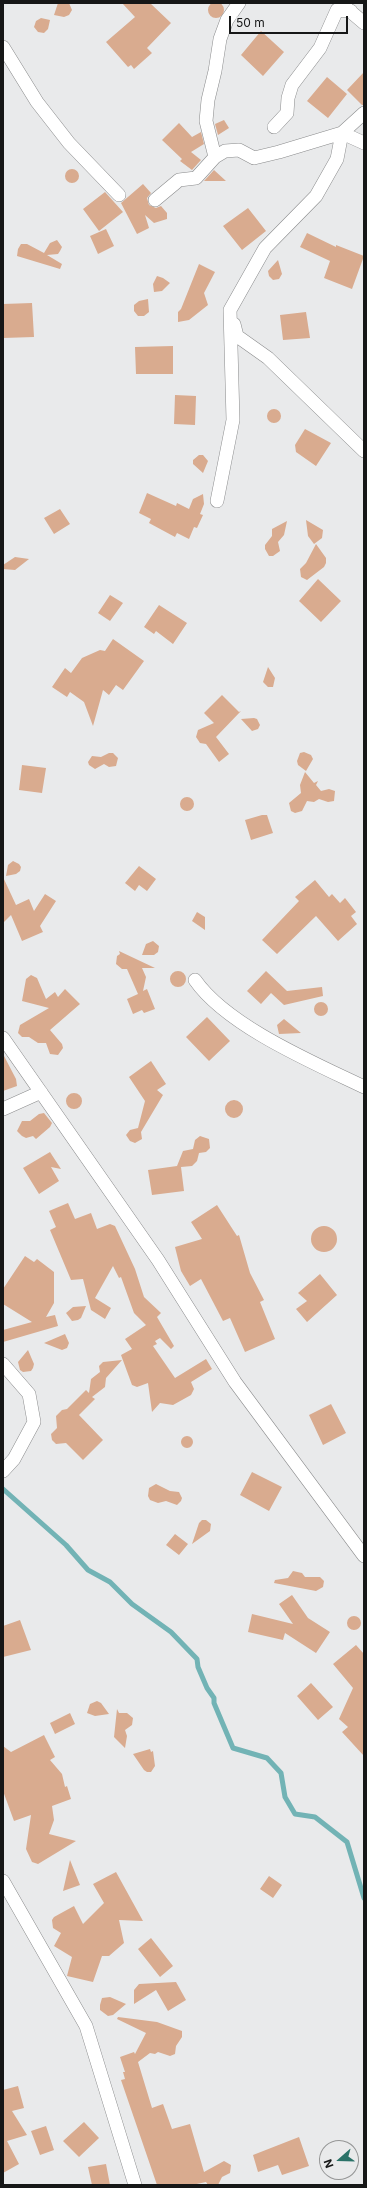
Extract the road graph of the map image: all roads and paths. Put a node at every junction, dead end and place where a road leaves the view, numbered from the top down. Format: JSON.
{"nodes":[{"id":1,"x":239,"y":3,"type":"edge"},
{"id":2,"x":339,"y":3,"type":"edge"},
{"id":3,"x":351,"y":11,"type":"junction"},
{"id":4,"x":364,"y":23,"type":"edge"},
{"id":5,"x":3,"y":47,"type":"edge"},
{"id":6,"x":364,"y":113,"type":"edge"},
{"id":7,"x":274,"y":127,"type":"dead end"},
{"id":8,"x":364,"y":143,"type":"edge"},
{"id":9,"x":215,"y":157,"type":"junction"},
{"id":10,"x":119,"y":195,"type":"dead end"},
{"id":11,"x":155,"y":200,"type":"dead end"},
{"id":12,"x":230,"y":310,"type":"junction"},
{"id":13,"x":364,"y":451,"type":"edge"},
{"id":14,"x":217,"y":501,"type":"dead end"},
{"id":15,"x":195,"y":980,"type":"dead end"},
{"id":16,"x":3,"y":1038,"type":"edge"},
{"id":17,"x":364,"y":1087,"type":"edge"},
{"id":18,"x":42,"y":1092,"type":"junction"},
{"id":19,"x":3,"y":1109,"type":"edge"},
{"id":20,"x":3,"y":1364,"type":"edge"},
{"id":21,"x":3,"y":1471,"type":"edge"},
{"id":22,"x":364,"y":1556,"type":"edge"},
{"id":23,"x":3,"y":1881,"type":"edge"},
{"id":24,"x":135,"y":2185,"type":"edge"}],
"edges":[{"from":1,"to":9,"type":"street"},
{"from":2,"to":3,"type":"street"},
{"from":3,"to":4,"type":"street"},
{"from":3,"to":7,"type":"street"},
{"from":5,"to":10,"type":"street"},
{"from":6,"to":9,"type":"street"},
{"from":8,"to":12,"type":"street"},
{"from":9,"to":11,"type":"street"},
{"from":12,"to":13,"type":"street"},
{"from":12,"to":14,"type":"street"},
{"from":15,"to":17,"type":"street"},
{"from":16,"to":18,"type":"street"},
{"from":18,"to":19,"type":"street"},
{"from":18,"to":22,"type":"street"},
{"from":20,"to":21,"type":"street"},
{"from":23,"to":24,"type":"street"}]}
